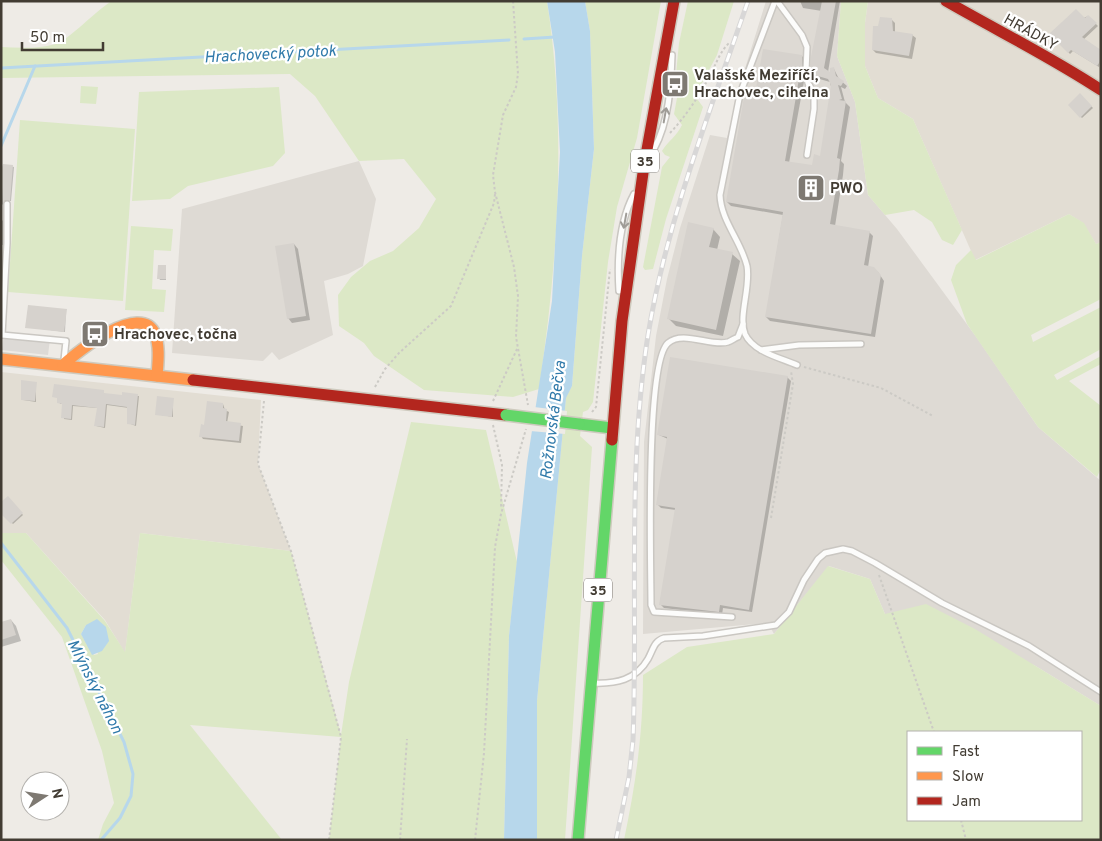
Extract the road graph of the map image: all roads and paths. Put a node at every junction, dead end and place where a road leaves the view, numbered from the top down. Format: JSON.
{"nodes":[{"id":1,"x":512,"y":1,"type":"edge"},
{"id":2,"x":776,"y":1,"type":"edge"},
{"id":3,"x":946,"y":1,"type":"edge"},
{"id":4,"x":674,"y":4,"type":"edge"},
{"id":5,"x":729,"y":42,"type":"dead end"},
{"id":6,"x":1101,"y":90,"type":"edge"},
{"id":7,"x":666,"y":137,"type":"dead end"},
{"id":8,"x":807,"y":155,"type":"dead end"},
{"id":9,"x":495,"y":192,"type":"junction"},
{"id":10,"x":7,"y":204,"type":"dead end"},
{"id":11,"x":610,"y":267,"type":"dead end"},
{"id":12,"x":743,"y":324,"type":"junction"},
{"id":13,"x":861,"y":344,"type":"dead end"},
{"id":14,"x":518,"y":348,"type":"junction"},
{"id":15,"x":761,"y":350,"type":"junction"},
{"id":16,"x":1,"y":359,"type":"edge"},
{"id":17,"x":785,"y":360,"type":"junction"},
{"id":18,"x":63,"y":365,"type":"junction"},
{"id":19,"x":797,"y":365,"type":"joint"},
{"id":20,"x":157,"y":376,"type":"junction"},
{"id":21,"x":264,"y":396,"type":"dead end"},
{"id":22,"x":372,"y":400,"type":"junction"},
{"id":23,"x":528,"y":405,"type":"dead end"},
{"id":24,"x":492,"y":410,"type":"junction"},
{"id":25,"x":588,"y":415,"type":"dead end"},
{"id":26,"x":934,"y":416,"type":"dead end"},
{"id":27,"x":526,"y":425,"type":"dead end"},
{"id":28,"x":612,"y":428,"type":"junction"},
{"id":29,"x":501,"y":514,"type":"junction"},
{"id":30,"x":771,"y":518,"type":"dead end"},
{"id":31,"x":875,"y":563,"type":"junction"},
{"id":32,"x":732,"y":617,"type":"dead end"},
{"id":33,"x":590,"y":683,"type":"junction"},
{"id":34,"x":1101,"y":692,"type":"edge"},
{"id":35,"x":934,"y":731,"type":"edge"},
{"id":36,"x":407,"y":739,"type":"dead end"},
{"id":37,"x":961,"y":821,"type":"edge"},
{"id":38,"x":329,"y":840,"type":"edge"},
{"id":39,"x":400,"y":840,"type":"edge"},
{"id":40,"x":475,"y":840,"type":"edge"},
{"id":41,"x":578,"y":840,"type":"edge"},
{"id":42,"x":966,"y":840,"type":"edge"}],
"edges":[{"from":1,"to":9,"type":"path"},
{"from":2,"to":8,"type":"lane"},
{"from":2,"to":12,"type":"lane"},
{"from":3,"to":6,"type":"street","name":"HRÁDKY"},
{"from":4,"to":28,"type":"street","number":"35"},
{"from":5,"to":7,"type":"path"},
{"from":9,"to":14,"type":"path"},
{"from":9,"to":22,"type":"path"},
{"from":10,"to":18,"type":"lane"},
{"from":11,"to":25,"type":"path"},
{"from":12,"to":15,"type":"lane"},
{"from":12,"to":32,"type":"lane"},
{"from":13,"to":15,"type":"lane"},
{"from":14,"to":23,"type":"path"},
{"from":14,"to":24,"type":"path"},
{"from":15,"to":17,"type":"lane"},
{"from":16,"to":18,"type":"street"},
{"from":17,"to":19,"type":"lane"},
{"from":17,"to":30,"type":"path"},
{"from":18,"to":20,"type":"street"},
{"from":18,"to":20,"type":"street"},
{"from":19,"to":26,"type":"path"},
{"from":20,"to":22,"type":"street"},
{"from":21,"to":38,"type":"path"},
{"from":22,"to":24,"type":"street"},
{"from":24,"to":28,"type":"street","bridge":true},
{"from":24,"to":29,"type":"path"},
{"from":27,"to":29,"type":"path"},
{"from":28,"to":33,"type":"street","number":"35"},
{"from":29,"to":40,"type":"path"},
{"from":31,"to":33,"type":"lane"},
{"from":31,"to":34,"type":"lane"},
{"from":31,"to":35,"type":"path"},
{"from":33,"to":41,"type":"street","number":"35"},
{"from":36,"to":39,"type":"path"},
{"from":37,"to":42,"type":"path"}]}
